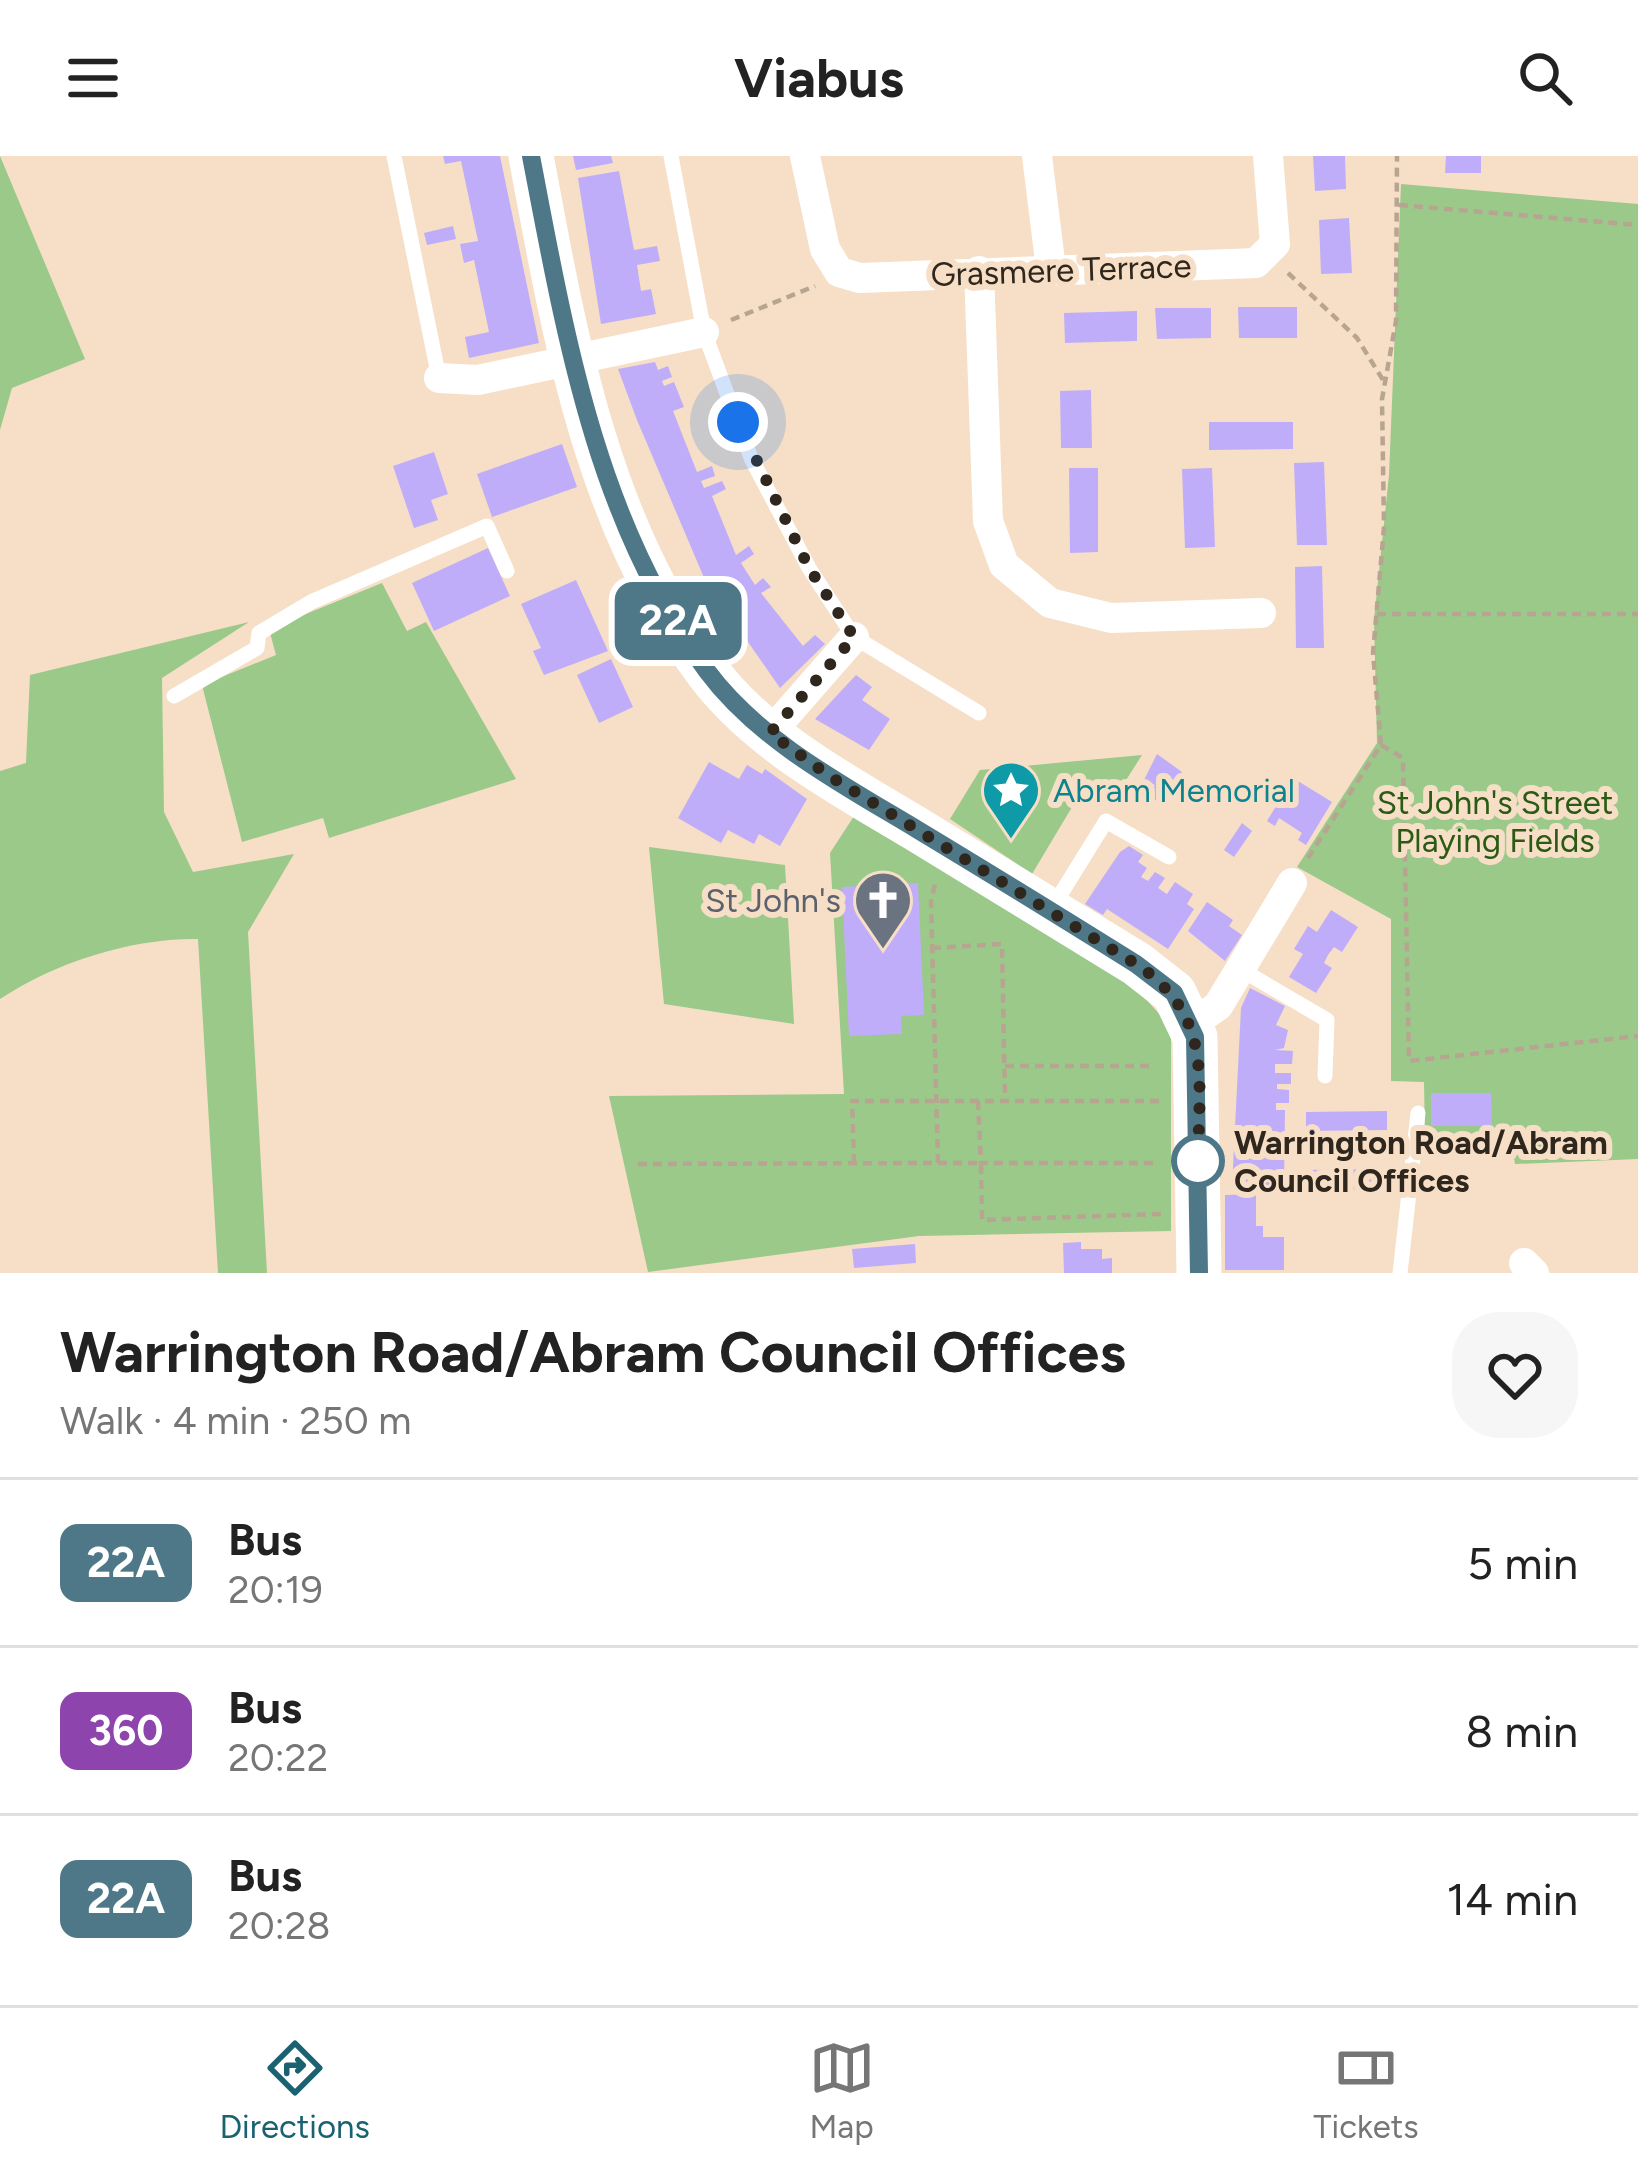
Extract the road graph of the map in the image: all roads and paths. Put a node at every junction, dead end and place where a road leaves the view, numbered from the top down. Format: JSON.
{"nodes":[{"id":1,"x":394,"y":156,"type":"edge"},
{"id":2,"x":531,"y":156,"type":"edge"},
{"id":3,"x":671,"y":156,"type":"edge"},
{"id":4,"x":806,"y":156,"type":"edge"},
{"id":5,"x":1037,"y":156,"type":"edge"},
{"id":6,"x":1268,"y":156,"type":"edge"},
{"id":7,"x":1397,"y":156,"type":"edge"},
{"id":8,"x":1398,"y":205,"type":"junction"},
{"id":9,"x":1638,"y":225,"type":"edge"},
{"id":10,"x":1272,"y":247,"type":"junction"},
{"id":11,"x":1052,"y":269,"type":"junction"},
{"id":12,"x":979,"y":271,"type":"junction"},
{"id":13,"x":839,"y":272,"type":"junction"},
{"id":14,"x":704,"y":332,"type":"junction"},
{"id":15,"x":569,"y":361,"type":"junction"},
{"id":16,"x":439,"y":378,"type":"joint"},
{"id":17,"x":1384,"y":383,"type":"junction"},
{"id":18,"x":507,"y":572,"type":"dead end"},
{"id":19,"x":1261,"y":613,"type":"dead end"},
{"id":20,"x":1376,"y":614,"type":"junction"},
{"id":21,"x":1638,"y":614,"type":"edge"},
{"id":22,"x":854,"y":637,"type":"junction"},
{"id":23,"x":174,"y":696,"type":"dead end"},
{"id":24,"x":979,"y":713,"type":"dead end"},
{"id":25,"x":770,"y":733,"type":"junction"},
{"id":26,"x":1381,"y":745,"type":"junction"},
{"id":27,"x":947,"y":848,"type":"junction"},
{"id":28,"x":1169,"y":857,"type":"dead end"},
{"id":29,"x":1292,"y":883,"type":"joint"},
{"id":30,"x":1050,"y":910,"type":"junction"},
{"id":31,"x":932,"y":948,"type":"junction"},
{"id":32,"x":1240,"y":969,"type":"junction"},
{"id":33,"x":1192,"y":1024,"type":"junction"},
{"id":34,"x":1638,"y":1036,"type":"edge"},
{"id":35,"x":1005,"y":1066,"type":"junction"},
{"id":36,"x":1155,"y":1066,"type":"dead end"},
{"id":37,"x":1325,"y":1076,"type":"dead end"},
{"id":38,"x":1005,"y":1100,"type":"junction"},
{"id":39,"x":936,"y":1101,"type":"junction"},
{"id":40,"x":978,"y":1101,"type":"junction"},
{"id":41,"x":1418,"y":1113,"type":"dead end"},
{"id":42,"x":1162,"y":1121,"type":"dead end"},
{"id":43,"x":1162,"y":1142,"type":"dead end"},
{"id":44,"x":854,"y":1163,"type":"junction"},
{"id":45,"x":938,"y":1163,"type":"junction"},
{"id":46,"x":981,"y":1163,"type":"junction"},
{"id":47,"x":1162,"y":1163,"type":"junction"},
{"id":48,"x":638,"y":1164,"type":"dead end"},
{"id":49,"x":1162,"y":1181,"type":"dead end"},
{"id":50,"x":1162,"y":1198,"type":"dead end"},
{"id":51,"x":1199,"y":1273,"type":"edge"},
{"id":52,"x":1400,"y":1273,"type":"edge"}],
"edges":[{"from":1,"to":16,"type":"lane"},
{"from":2,"to":15,"type":"main road"},
{"from":3,"to":14,"type":"lane"},
{"from":4,"to":13,"type":"street"},
{"from":5,"to":11,"type":"street"},
{"from":6,"to":10,"type":"street"},
{"from":7,"to":8,"type":"path"},
{"from":8,"to":9,"type":"path"},
{"from":8,"to":17,"type":"path"},
{"from":10,"to":11,"type":"street","name":"Grasmere Terrace"},
{"from":10,"to":17,"type":"path"},
{"from":11,"to":12,"type":"street","name":"Grasmere Terrace"},
{"from":12,"to":13,"type":"street","name":"Grasmere Terrace"},
{"from":12,"to":19,"type":"street"},
{"from":13,"to":14,"type":"path"},
{"from":14,"to":15,"type":"street"},
{"from":14,"to":22,"type":"lane"},
{"from":15,"to":16,"type":"street"},
{"from":15,"to":25,"type":"main road"},
{"from":17,"to":20,"type":"path"},
{"from":18,"to":23,"type":"lane"},
{"from":20,"to":21,"type":"path"},
{"from":20,"to":26,"type":"path"},
{"from":22,"to":24,"type":"lane"},
{"from":22,"to":25,"type":"street"},
{"from":25,"to":27,"type":"main road"},
{"from":26,"to":29,"type":"path"},
{"from":26,"to":34,"type":"path"},
{"from":27,"to":30,"type":"main road"},
{"from":27,"to":31,"type":"path"},
{"from":28,"to":30,"type":"lane"},
{"from":29,"to":32,"type":"street"},
{"from":30,"to":33,"type":"main road"},
{"from":31,"to":35,"type":"path"},
{"from":31,"to":39,"type":"path"},
{"from":32,"to":33,"type":"street"},
{"from":32,"to":37,"type":"lane"},
{"from":33,"to":51,"type":"main road"},
{"from":35,"to":36,"type":"path"},
{"from":35,"to":38,"type":"path"},
{"from":38,"to":40,"type":"path"},
{"from":38,"to":42,"type":"path"},
{"from":39,"to":40,"type":"path"},
{"from":39,"to":44,"type":"path"},
{"from":39,"to":45,"type":"path"},
{"from":40,"to":46,"type":"path"},
{"from":41,"to":52,"type":"lane"},
{"from":43,"to":47,"type":"path"},
{"from":44,"to":45,"type":"path"},
{"from":44,"to":48,"type":"path"},
{"from":45,"to":46,"type":"path"},
{"from":46,"to":47,"type":"path"},
{"from":46,"to":50,"type":"path"},
{"from":47,"to":49,"type":"path"}]}
